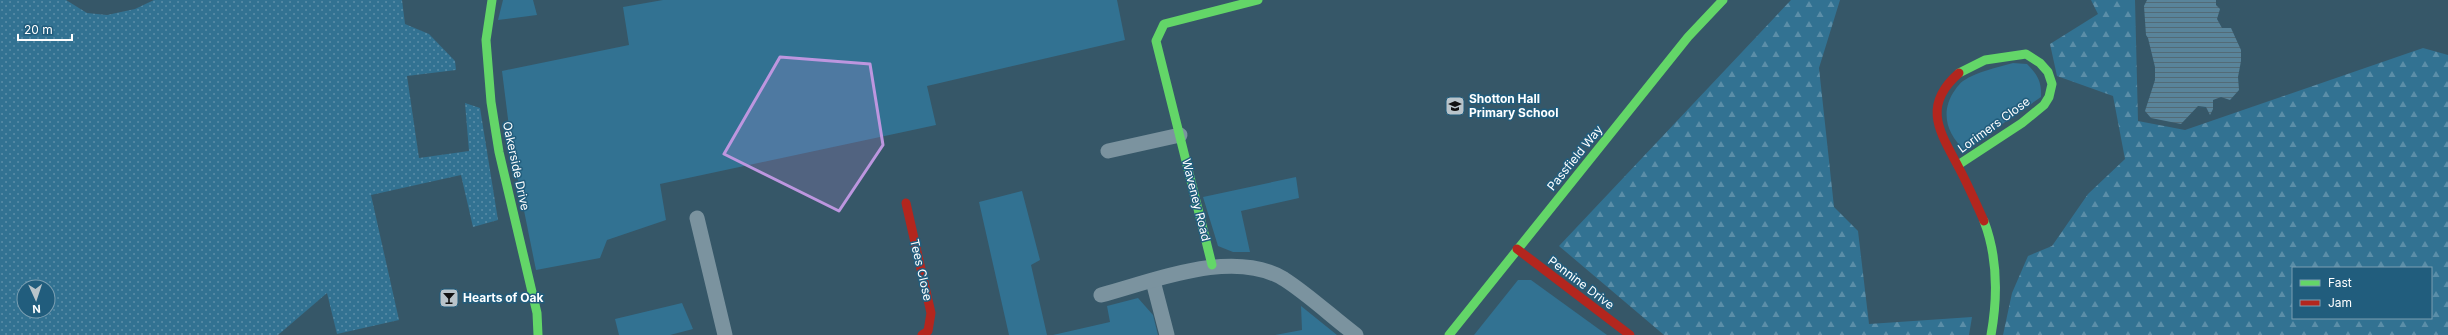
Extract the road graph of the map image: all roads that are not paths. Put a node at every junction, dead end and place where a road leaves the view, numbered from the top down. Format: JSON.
{"nodes":[{"id":1,"x":492,"y":0,"type":"edge"},
{"id":2,"x":1258,"y":0,"type":"edge"},
{"id":3,"x":1724,"y":0,"type":"edge"},
{"id":4,"x":1180,"y":135,"type":"junction"},
{"id":5,"x":1108,"y":151,"type":"dead end"},
{"id":6,"x":1958,"y":165,"type":"junction"},
{"id":7,"x":906,"y":203,"type":"dead end"},
{"id":8,"x":697,"y":218,"type":"dead end"},
{"id":9,"x":1517,"y":250,"type":"junction"},
{"id":10,"x":1212,"y":266,"type":"junction"},
{"id":11,"x":1153,"y":281,"type":"junction"},
{"id":12,"x":1101,"y":294,"type":"dead end"},
{"id":13,"x":538,"y":335,"type":"edge"},
{"id":14,"x":725,"y":335,"type":"edge"},
{"id":15,"x":922,"y":335,"type":"edge"},
{"id":16,"x":1167,"y":335,"type":"edge"},
{"id":17,"x":1356,"y":335,"type":"edge"},
{"id":18,"x":1449,"y":335,"type":"edge"},
{"id":19,"x":1630,"y":335,"type":"edge"},
{"id":20,"x":1991,"y":335,"type":"edge"}],
"edges":[{"from":1,"to":13,"type":"street","name":"Oakerside Drive"},
{"from":2,"to":4,"type":"street","name":"Waveney Road"},
{"from":3,"to":9,"type":"street","name":"Passfield Way"},
{"from":4,"to":5,"type":"street"},
{"from":4,"to":10,"type":"street","name":"Waveney Road"},
{"from":6,"to":6,"type":"street","name":"Lorimers Close"},
{"from":6,"to":20,"type":"street","name":"Lorimers Close"},
{"from":7,"to":15,"type":"street","name":"Tees Close"},
{"from":8,"to":14,"type":"street"},
{"from":9,"to":18,"type":"street","name":"Passfield Way"},
{"from":9,"to":19,"type":"street","name":"Pennine Drive"},
{"from":10,"to":11,"type":"street"},
{"from":10,"to":17,"type":"street"},
{"from":11,"to":12,"type":"street"},
{"from":11,"to":16,"type":"street"}]}
